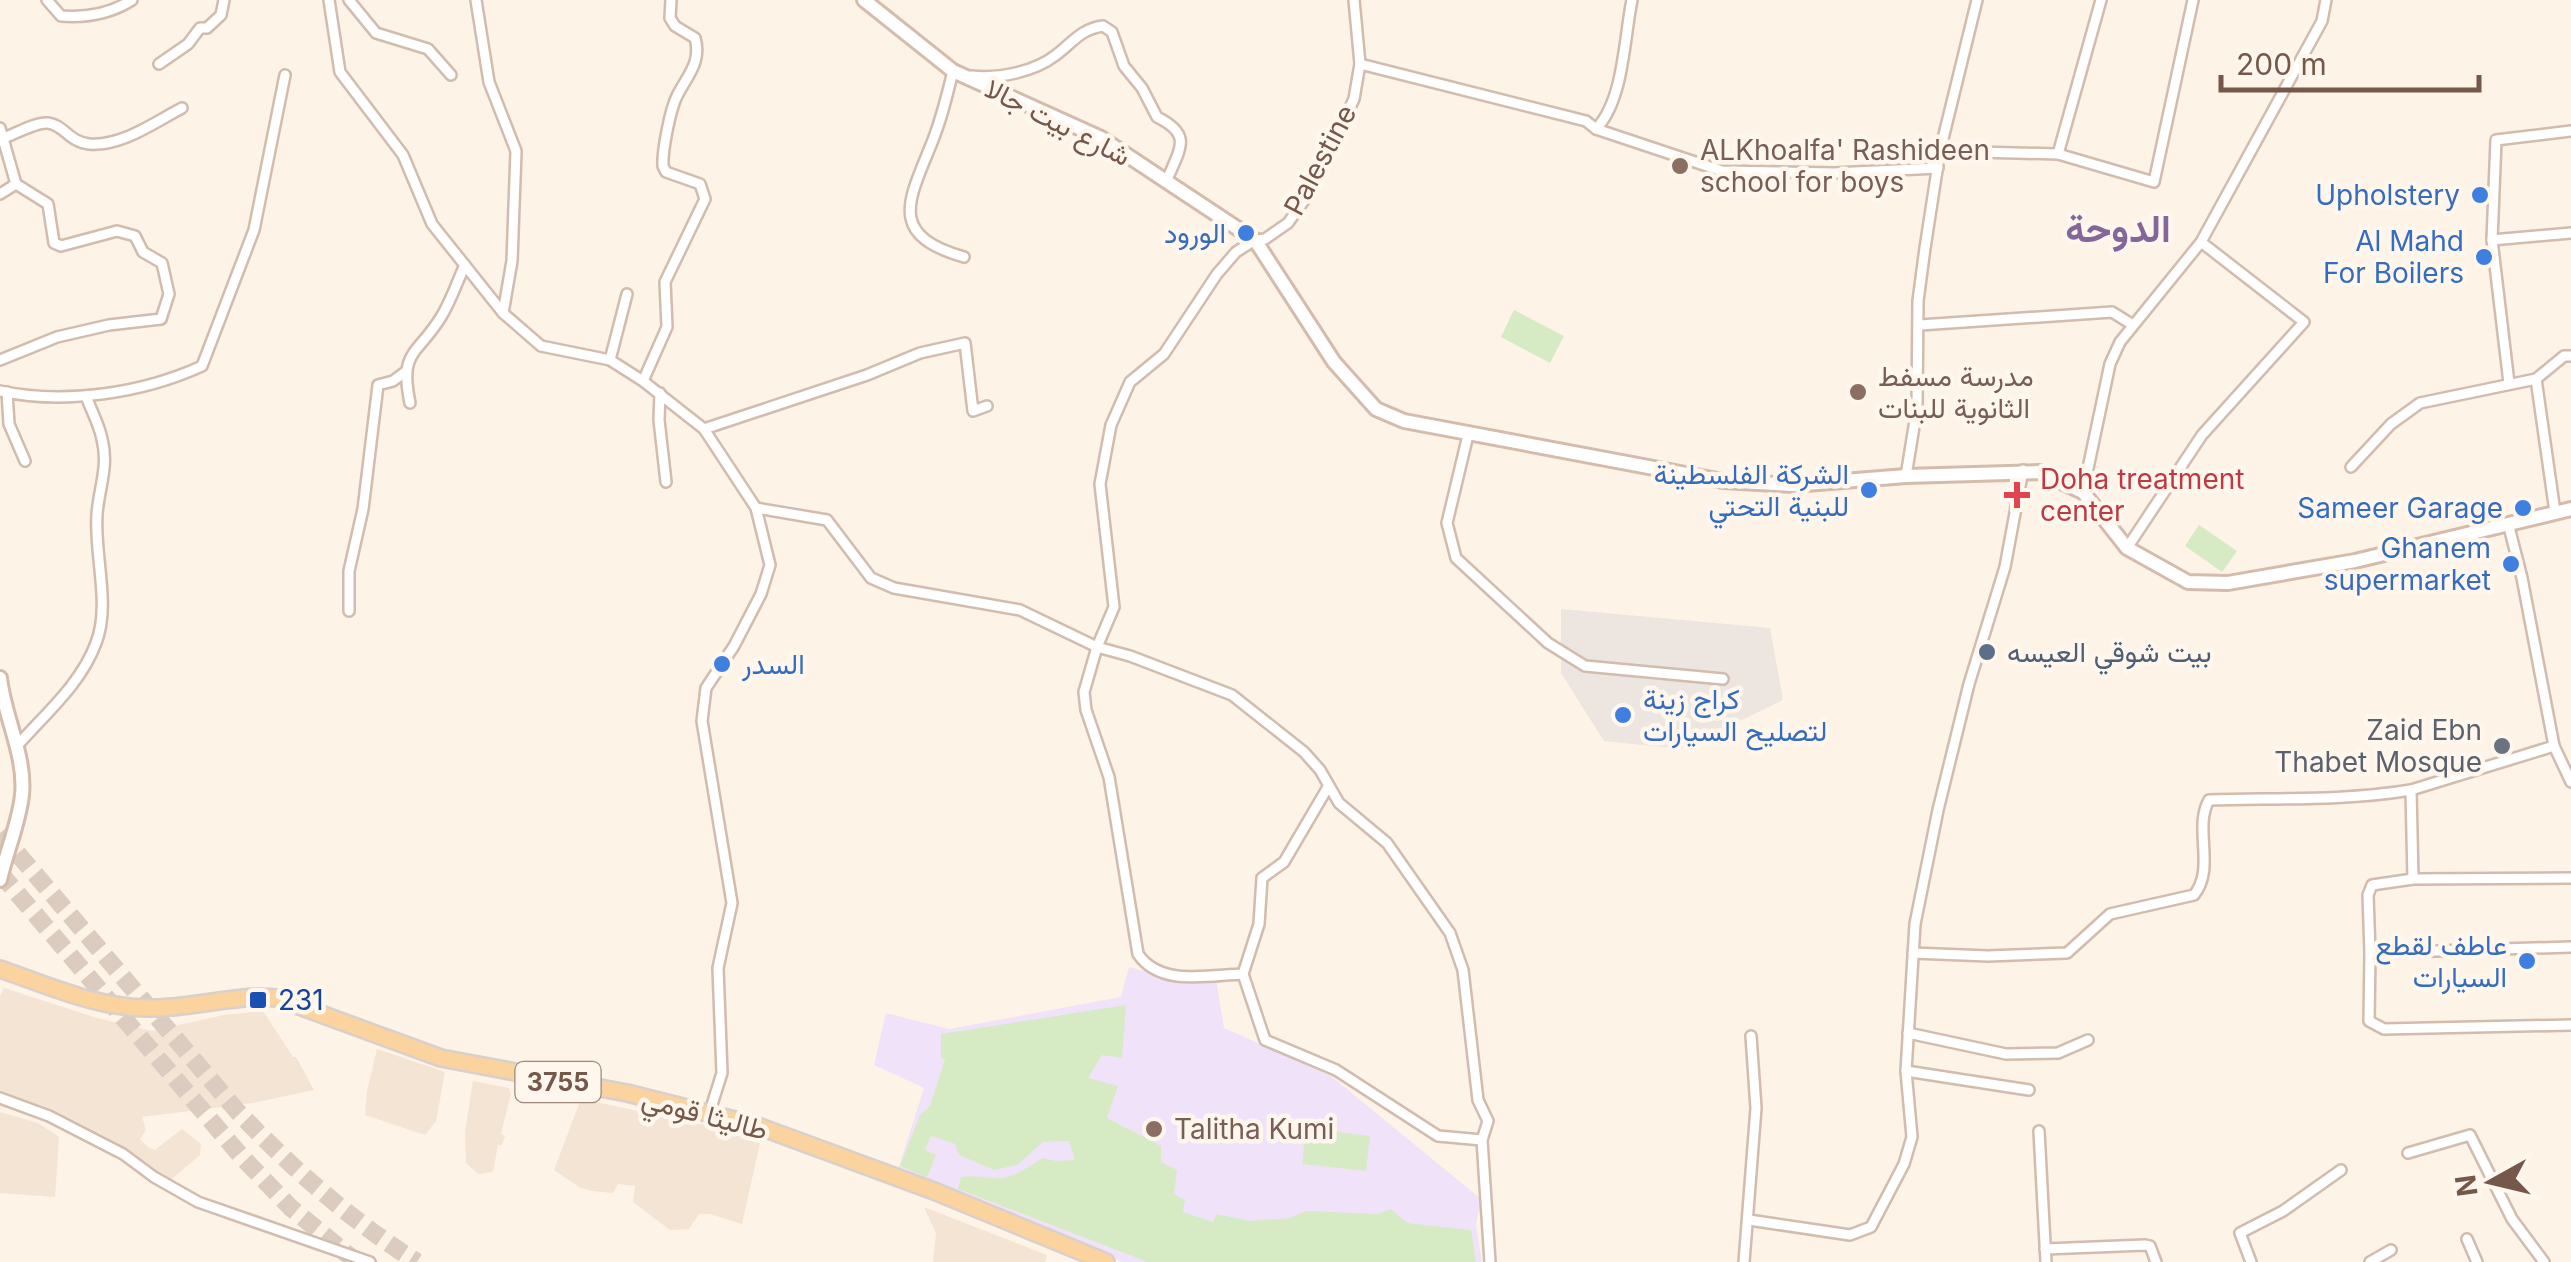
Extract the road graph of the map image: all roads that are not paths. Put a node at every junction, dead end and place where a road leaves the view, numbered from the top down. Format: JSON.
{"nodes":[{"id":1,"x":47,"y":0,"type":"edge"},
{"id":2,"x":132,"y":0,"type":"edge"},
{"id":3,"x":224,"y":0,"type":"edge"},
{"id":4,"x":329,"y":0,"type":"edge"},
{"id":5,"x":348,"y":0,"type":"edge"},
{"id":6,"x":476,"y":0,"type":"edge"},
{"id":7,"x":671,"y":0,"type":"edge"},
{"id":8,"x":864,"y":0,"type":"edge"},
{"id":9,"x":1354,"y":0,"type":"edge"},
{"id":10,"x":1632,"y":0,"type":"edge"},
{"id":11,"x":1977,"y":0,"type":"edge"},
{"id":12,"x":2101,"y":0,"type":"edge"},
{"id":13,"x":2193,"y":0,"type":"edge"},
{"id":14,"x":2326,"y":0,"type":"edge"},
{"id":15,"x":159,"y":64,"type":"dead end"},
{"id":16,"x":1360,"y":64,"type":"junction"},
{"id":17,"x":959,"y":73,"type":"junction"},
{"id":18,"x":285,"y":74,"type":"dead end"},
{"id":19,"x":452,"y":75,"type":"dead end"},
{"id":20,"x":182,"y":108,"type":"dead end"},
{"id":21,"x":1596,"y":129,"type":"junction"},
{"id":22,"x":2571,"y":131,"type":"edge"},
{"id":23,"x":2,"y":133,"type":"edge"},
{"id":24,"x":1940,"y":151,"type":"junction"},
{"id":25,"x":2058,"y":154,"type":"junction"},
{"id":26,"x":1938,"y":168,"type":"junction"},
{"id":27,"x":1166,"y":180,"type":"junction"},
{"id":28,"x":16,"y":184,"type":"junction"},
{"id":29,"x":0,"y":194,"type":"edge"},
{"id":30,"x":2571,"y":233,"type":"edge"},
{"id":31,"x":1255,"y":240,"type":"junction"},
{"id":32,"x":2492,"y":240,"type":"junction"},
{"id":33,"x":2201,"y":242,"type":"junction"},
{"id":34,"x":964,"y":257,"type":"dead end"},
{"id":35,"x":465,"y":265,"type":"junction"},
{"id":36,"x":627,"y":294,"type":"dead end"},
{"id":37,"x":503,"y":313,"type":"junction"},
{"id":38,"x":1920,"y":325,"type":"junction"},
{"id":39,"x":2133,"y":325,"type":"junction"},
{"id":40,"x":2571,"y":356,"type":"edge"},
{"id":41,"x":0,"y":360,"type":"edge"},
{"id":42,"x":610,"y":360,"type":"junction"},
{"id":43,"x":405,"y":372,"type":"junction"},
{"id":44,"x":2536,"y":379,"type":"junction"},
{"id":45,"x":643,"y":380,"type":"junction"},
{"id":46,"x":2509,"y":382,"type":"junction"},
{"id":47,"x":3,"y":392,"type":"edge"},
{"id":48,"x":660,"y":394,"type":"junction"},
{"id":49,"x":86,"y":396,"type":"junction"},
{"id":50,"x":410,"y":403,"type":"dead end"},
{"id":51,"x":987,"y":406,"type":"dead end"},
{"id":52,"x":704,"y":429,"type":"junction"},
{"id":53,"x":1468,"y":435,"type":"junction"},
{"id":54,"x":25,"y":461,"type":"dead end"},
{"id":55,"x":2351,"y":467,"type":"dead end"},
{"id":56,"x":2023,"y":470,"type":"junction"},
{"id":57,"x":1906,"y":476,"type":"junction"},
{"id":58,"x":666,"y":482,"type":"dead end"},
{"id":59,"x":2083,"y":492,"type":"junction"},
{"id":60,"x":756,"y":508,"type":"junction"},
{"id":61,"x":2571,"y":509,"type":"edge"},
{"id":62,"x":2555,"y":512,"type":"junction"},
{"id":63,"x":2508,"y":523,"type":"junction"},
{"id":64,"x":2127,"y":548,"type":"junction"},
{"id":65,"x":349,"y":611,"type":"dead end"},
{"id":66,"x":1097,"y":647,"type":"junction"},
{"id":67,"x":0,"y":678,"type":"edge"},
{"id":68,"x":1723,"y":679,"type":"dead end"},
{"id":69,"x":17,"y":746,"type":"junction"},
{"id":70,"x":2554,"y":746,"type":"junction"},
{"id":71,"x":2571,"y":782,"type":"edge"},
{"id":72,"x":1328,"y":787,"type":"junction"},
{"id":73,"x":2411,"y":790,"type":"junction"},
{"id":74,"x":2413,"y":878,"type":"junction"},
{"id":75,"x":2571,"y":878,"type":"edge"},
{"id":76,"x":0,"y":880,"type":"edge"},
{"id":77,"x":2571,"y":947,"type":"edge"},
{"id":78,"x":1913,"y":953,"type":"junction"},
{"id":79,"x":2370,"y":953,"type":"junction"},
{"id":80,"x":0,"y":970,"type":"edge"},
{"id":81,"x":1244,"y":974,"type":"junction"},
{"id":82,"x":2571,"y":1025,"type":"edge"},
{"id":83,"x":1908,"y":1033,"type":"junction"},
{"id":84,"x":1751,"y":1036,"type":"dead end"},
{"id":85,"x":2088,"y":1040,"type":"dead end"},
{"id":86,"x":1906,"y":1071,"type":"junction"},
{"id":87,"x":2030,"y":1090,"type":"dead end"},
{"id":88,"x":0,"y":1098,"type":"edge"},
{"id":89,"x":710,"y":1112,"type":"junction"},
{"id":90,"x":2040,"y":1132,"type":"dead end"},
{"id":91,"x":1482,"y":1140,"type":"junction"},
{"id":92,"x":2408,"y":1152,"type":"dead end"},
{"id":93,"x":2341,"y":1170,"type":"dead end"},
{"id":94,"x":1749,"y":1220,"type":"junction"},
{"id":95,"x":2467,"y":1239,"type":"dead end"},
{"id":96,"x":2045,"y":1249,"type":"junction"},
{"id":97,"x":2391,"y":1250,"type":"dead end"},
{"id":98,"x":370,"y":1262,"type":"edge"},
{"id":99,"x":1106,"y":1262,"type":"edge"},
{"id":100,"x":1490,"y":1262,"type":"edge"},
{"id":101,"x":1744,"y":1262,"type":"edge"},
{"id":102,"x":2046,"y":1262,"type":"edge"},
{"id":103,"x":2156,"y":1262,"type":"edge"},
{"id":104,"x":2251,"y":1262,"type":"edge"},
{"id":105,"x":2370,"y":1262,"type":"edge"},
{"id":106,"x":2476,"y":1262,"type":"edge"},
{"id":107,"x":2544,"y":1262,"type":"edge"}],
"edges":[{"from":1,"to":2,"type":"street"},
{"from":3,"to":15,"type":"street"},
{"from":4,"to":35,"type":"street"},
{"from":5,"to":19,"type":"street"},
{"from":6,"to":37,"type":"street"},
{"from":7,"to":45,"type":"street"},
{"from":8,"to":17,"type":"street","name":"شارع بيت جالا"},
{"from":9,"to":16,"type":"street","name":"Palestine"},
{"from":10,"to":21,"type":"street"},
{"from":11,"to":24,"type":"street"},
{"from":12,"to":25,"type":"street"},
{"from":13,"to":25,"type":"street"},
{"from":14,"to":33,"type":"street"},
{"from":16,"to":21,"type":"street"},
{"from":16,"to":31,"type":"street","name":"Palestine"},
{"from":17,"to":27,"type":"street","name":"شارع بيت جالا"},
{"from":17,"to":27,"type":"street"},
{"from":17,"to":34,"type":"street"},
{"from":18,"to":49,"type":"street"},
{"from":20,"to":23,"type":"street"},
{"from":21,"to":26,"type":"street"},
{"from":22,"to":32,"type":"street"},
{"from":23,"to":28,"type":"street"},
{"from":24,"to":25,"type":"street"},
{"from":24,"to":26,"type":"street"},
{"from":26,"to":38,"type":"street"},
{"from":27,"to":31,"type":"street","name":"شارع بيت جالا"},
{"from":28,"to":29,"type":"street"},
{"from":28,"to":41,"type":"street"},
{"from":30,"to":32,"type":"street"},
{"from":31,"to":53,"type":"street"},
{"from":31,"to":66,"type":"street","name":"Palestine"},
{"from":32,"to":46,"type":"street"},
{"from":33,"to":39,"type":"street"},
{"from":33,"to":64,"type":"street"},
{"from":35,"to":37,"type":"street"},
{"from":35,"to":43,"type":"street"},
{"from":36,"to":42,"type":"street"},
{"from":37,"to":42,"type":"street"},
{"from":38,"to":39,"type":"street"},
{"from":38,"to":57,"type":"street"},
{"from":39,"to":59,"type":"street"},
{"from":40,"to":44,"type":"street"},
{"from":42,"to":45,"type":"street"},
{"from":43,"to":50,"type":"street"},
{"from":43,"to":65,"type":"street"},
{"from":44,"to":46,"type":"street"},
{"from":44,"to":62,"type":"street"},
{"from":45,"to":48,"type":"street"},
{"from":46,"to":55,"type":"street"},
{"from":47,"to":49,"type":"street"},
{"from":47,"to":54,"type":"street"},
{"from":48,"to":52,"type":"street"},
{"from":48,"to":58,"type":"street"},
{"from":49,"to":69,"type":"street"},
{"from":51,"to":52,"type":"street"},
{"from":52,"to":60,"type":"street"},
{"from":53,"to":57,"type":"street"},
{"from":53,"to":68,"type":"street"},
{"from":56,"to":57,"type":"street"},
{"from":56,"to":59,"type":"street"},
{"from":56,"to":78,"type":"street"},
{"from":59,"to":64,"type":"street"},
{"from":60,"to":66,"type":"street"},
{"from":60,"to":89,"type":"street"},
{"from":61,"to":62,"type":"street"},
{"from":62,"to":63,"type":"street"},
{"from":63,"to":64,"type":"street"},
{"from":63,"to":70,"type":"street"},
{"from":66,"to":72,"type":"street"},
{"from":66,"to":81,"type":"street","name":"Palestine"},
{"from":67,"to":69,"type":"street"},
{"from":69,"to":76,"type":"street"},
{"from":70,"to":71,"type":"street"},
{"from":70,"to":73,"type":"street"},
{"from":72,"to":81,"type":"street"},
{"from":72,"to":91,"type":"street"},
{"from":73,"to":74,"type":"street"},
{"from":73,"to":78,"type":"street"},
{"from":74,"to":75,"type":"street"},
{"from":74,"to":79,"type":"street"},
{"from":77,"to":79,"type":"street"},
{"from":78,"to":83,"type":"street"},
{"from":79,"to":82,"type":"street"},
{"from":80,"to":89,"type":"main road","name":"طاليثا قومي","number":"3755"},
{"from":81,"to":91,"type":"street"},
{"from":83,"to":85,"type":"street"},
{"from":83,"to":86,"type":"street"},
{"from":84,"to":94,"type":"street"},
{"from":86,"to":87,"type":"street"},
{"from":86,"to":94,"type":"street"},
{"from":88,"to":98,"type":"street"},
{"from":89,"to":99,"type":"main road","name":"طاليثا قومي","number":"3755"},
{"from":90,"to":96,"type":"street"},
{"from":91,"to":100,"type":"street"},
{"from":92,"to":107,"type":"street"},
{"from":93,"to":104,"type":"street"},
{"from":94,"to":101,"type":"street"},
{"from":95,"to":106,"type":"street"},
{"from":96,"to":102,"type":"street"},
{"from":96,"to":103,"type":"street"},
{"from":97,"to":105,"type":"street"}]}
